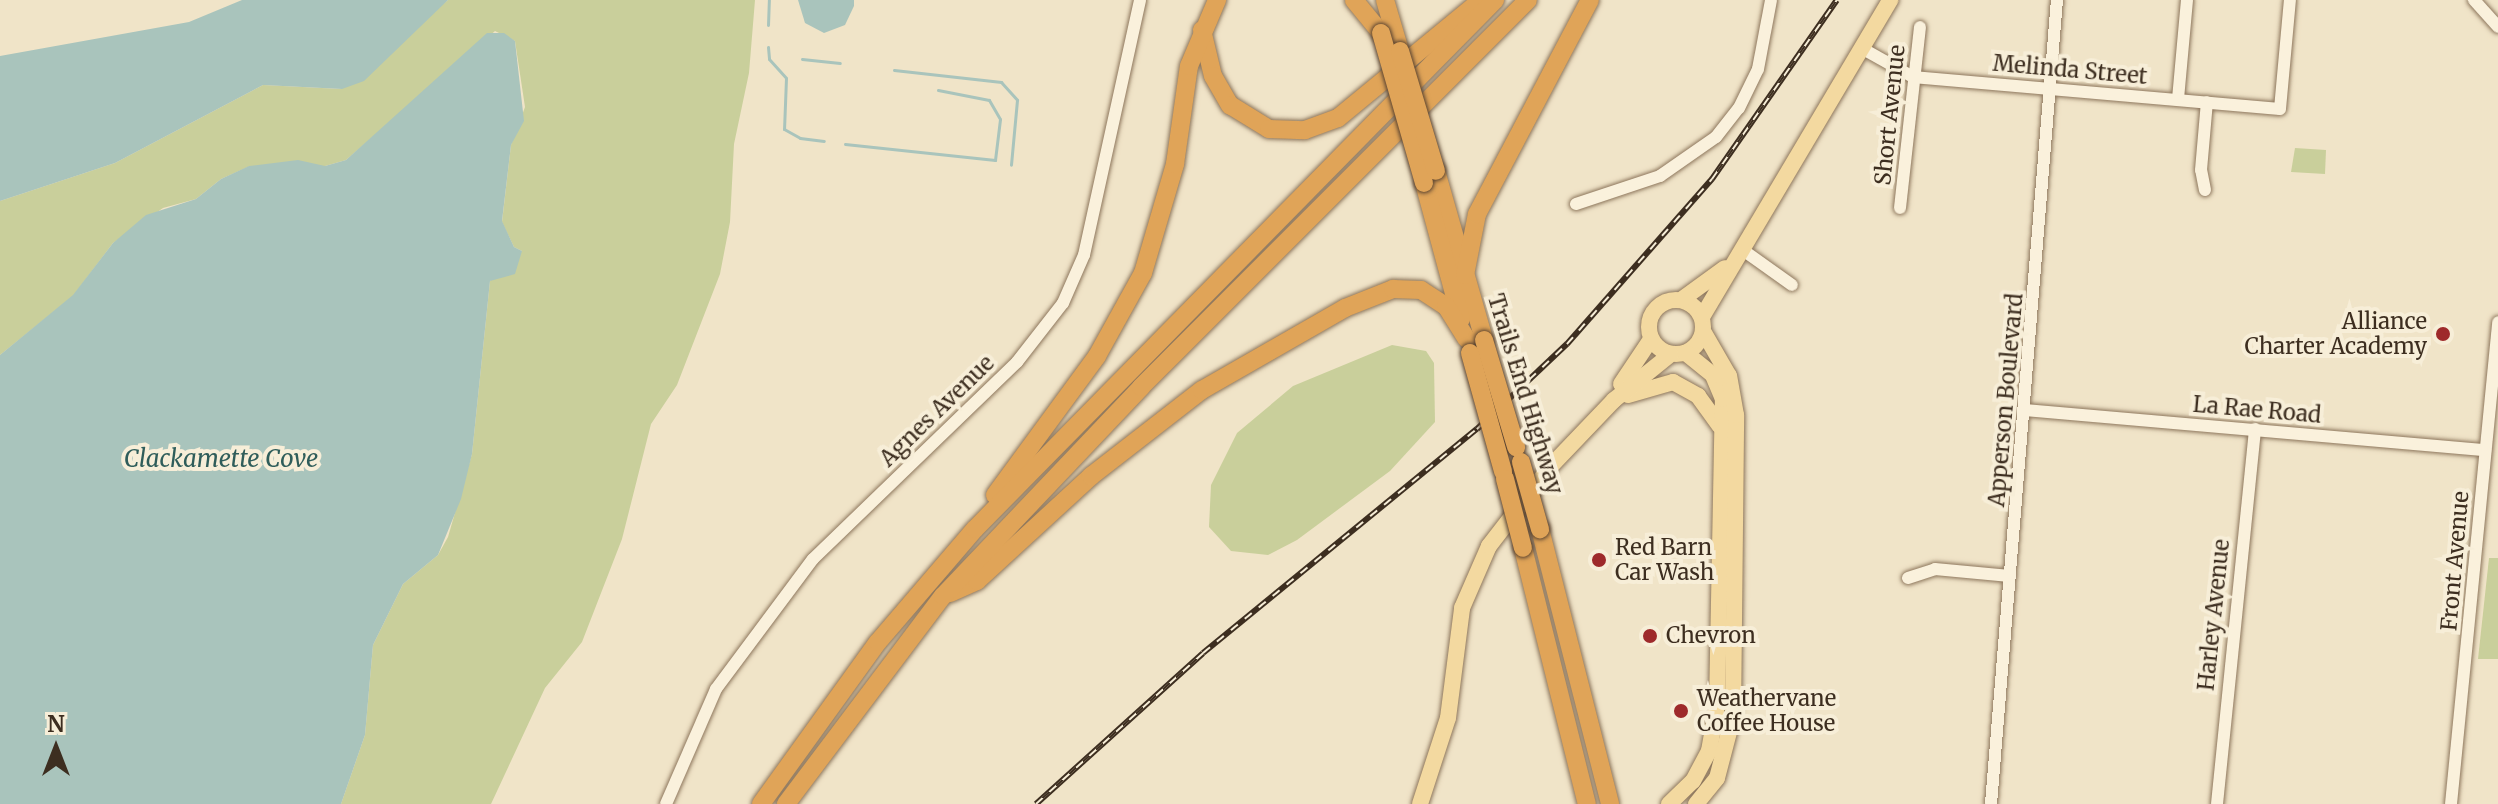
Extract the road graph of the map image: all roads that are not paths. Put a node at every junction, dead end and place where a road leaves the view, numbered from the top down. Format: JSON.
{"nodes":[{"id":1,"x":1140,"y":0,"type":"edge"},
{"id":2,"x":1217,"y":0,"type":"edge"},
{"id":3,"x":1354,"y":0,"type":"edge"},
{"id":4,"x":1372,"y":0,"type":"edge"},
{"id":5,"x":1385,"y":0,"type":"edge"},
{"id":6,"x":1481,"y":0,"type":"edge"},
{"id":7,"x":1495,"y":0,"type":"edge"},
{"id":8,"x":1528,"y":0,"type":"edge"},
{"id":9,"x":1590,"y":0,"type":"edge"},
{"id":10,"x":1771,"y":0,"type":"edge"},
{"id":11,"x":1890,"y":0,"type":"edge"},
{"id":12,"x":2057,"y":0,"type":"edge"},
{"id":13,"x":2187,"y":0,"type":"edge"},
{"id":14,"x":2290,"y":0,"type":"edge"},
{"id":15,"x":2474,"y":0,"type":"edge"},
{"id":16,"x":1386,"y":27,"type":"junction"},
{"id":17,"x":1920,"y":27,"type":"dead end"},
{"id":18,"x":2498,"y":27,"type":"edge"},
{"id":19,"x":1202,"y":30,"type":"junction"},
{"id":20,"x":1863,"y":49,"type":"junction"},
{"id":21,"x":1913,"y":77,"type":"junction"},
{"id":22,"x":2051,"y":89,"type":"junction"},
{"id":23,"x":2178,"y":99,"type":"junction"},
{"id":24,"x":2207,"y":102,"type":"junction"},
{"id":25,"x":1430,"y":177,"type":"junction"},
{"id":26,"x":2205,"y":190,"type":"dead end"},
{"id":27,"x":1576,"y":204,"type":"dead end"},
{"id":28,"x":1900,"y":208,"type":"dead end"},
{"id":29,"x":1743,"y":250,"type":"junction"},
{"id":30,"x":1465,"y":275,"type":"junction"},
{"id":31,"x":1792,"y":285,"type":"dead end"},
{"id":32,"x":1681,"y":300,"type":"junction"},
{"id":33,"x":2498,"y":322,"type":"edge"},
{"id":34,"x":1703,"y":324,"type":"junction"},
{"id":35,"x":1651,"y":339,"type":"junction"},
{"id":36,"x":1474,"y":344,"type":"junction"},
{"id":37,"x":1679,"y":354,"type":"junction"},
{"id":38,"x":1614,"y":400,"type":"junction"},
{"id":39,"x":2025,"y":410,"type":"junction"},
{"id":40,"x":1720,"y":426,"type":"junction"},
{"id":41,"x":2255,"y":429,"type":"junction"},
{"id":42,"x":2485,"y":450,"type":"junction"},
{"id":43,"x":941,"y":568,"type":"junction"},
{"id":44,"x":2010,"y":576,"type":"junction"},
{"id":45,"x":1908,"y":578,"type":"dead end"},
{"id":46,"x":943,"y":596,"type":"junction"},
{"id":47,"x":1585,"y":803,"type":"edge"},
{"id":48,"x":666,"y":804,"type":"edge"},
{"id":49,"x":761,"y":804,"type":"edge"},
{"id":50,"x":786,"y":804,"type":"edge"},
{"id":51,"x":1420,"y":804,"type":"edge"},
{"id":52,"x":1610,"y":804,"type":"edge"},
{"id":53,"x":1669,"y":804,"type":"edge"},
{"id":54,"x":1696,"y":804,"type":"edge"},
{"id":55,"x":1991,"y":804,"type":"edge"},
{"id":56,"x":2217,"y":804,"type":"edge"},
{"id":57,"x":2451,"y":804,"type":"edge"}],
"edges":[{"from":1,"to":48,"type":"street","name":"Agnes Avenue"},
{"from":2,"to":19,"type":"highway"},
{"from":3,"to":16,"type":"highway"},
{"from":4,"to":16,"type":"highway","name":"Trails End Highway"},
{"from":5,"to":16,"type":"highway","name":"Trails End Highway"},
{"from":6,"to":19,"type":"highway"},
{"from":7,"to":43,"type":"highway"},
{"from":8,"to":46,"type":"highway"},
{"from":9,"to":30,"type":"highway"},
{"from":10,"to":27,"type":"street"},
{"from":11,"to":20,"type":"main road"},
{"from":12,"to":22,"type":"street","name":"Apperson Boulevard"},
{"from":13,"to":23,"type":"street"},
{"from":14,"to":24,"type":"street","name":"Melinda Street"},
{"from":15,"to":18,"type":"street"},
{"from":16,"to":25,"type":"highway","name":"Trails End Highway","bridge":true},
{"from":17,"to":21,"type":"street","name":"Short Avenue"},
{"from":19,"to":43,"type":"highway"},
{"from":20,"to":21,"type":"street","name":"Melinda Street"},
{"from":20,"to":29,"type":"main road"},
{"from":21,"to":22,"type":"street","name":"Melinda Street"},
{"from":21,"to":28,"type":"street","name":"Short Avenue"},
{"from":22,"to":23,"type":"street","name":"Melinda Street"},
{"from":22,"to":39,"type":"street","name":"Apperson Boulevard"},
{"from":23,"to":24,"type":"street","name":"Melinda Street"},
{"from":24,"to":26,"type":"street"},
{"from":25,"to":30,"type":"highway","name":"Trails End Highway"},
{"from":25,"to":36,"type":"highway","name":"Trails End Highway"},
{"from":29,"to":31,"type":"street"},
{"from":29,"to":32,"type":"main road"},
{"from":29,"to":34,"type":"main road"},
{"from":30,"to":36,"type":"highway","name":"Trails End Highway"},
{"from":32,"to":34,"type":"main road"},
{"from":32,"to":35,"type":"main road"},
{"from":33,"to":42,"type":"street","name":"Front Avenue"},
{"from":34,"to":37,"type":"main road"},
{"from":34,"to":54,"type":"main road"},
{"from":35,"to":37,"type":"main road"},
{"from":35,"to":38,"type":"main road"},
{"from":36,"to":46,"type":"highway"},
{"from":36,"to":47,"type":"highway","name":"Trails End Highway","bridge":true},
{"from":36,"to":52,"type":"highway","name":"Trails End Highway","bridge":true},
{"from":37,"to":38,"type":"main road"},
{"from":37,"to":40,"type":"main road"},
{"from":38,"to":40,"type":"main road"},
{"from":38,"to":51,"type":"main road"},
{"from":39,"to":41,"type":"street","name":"La Rae Road"},
{"from":39,"to":44,"type":"street","name":"Apperson Boulevard"},
{"from":40,"to":53,"type":"main road"},
{"from":41,"to":42,"type":"street","name":"La Rae Road"},
{"from":41,"to":56,"type":"street","name":"Harley Avenue"},
{"from":42,"to":57,"type":"street","name":"Front Avenue"},
{"from":43,"to":49,"type":"highway"},
{"from":44,"to":45,"type":"street"},
{"from":44,"to":55,"type":"street","name":"Apperson Boulevard"},
{"from":46,"to":50,"type":"highway"}]}
